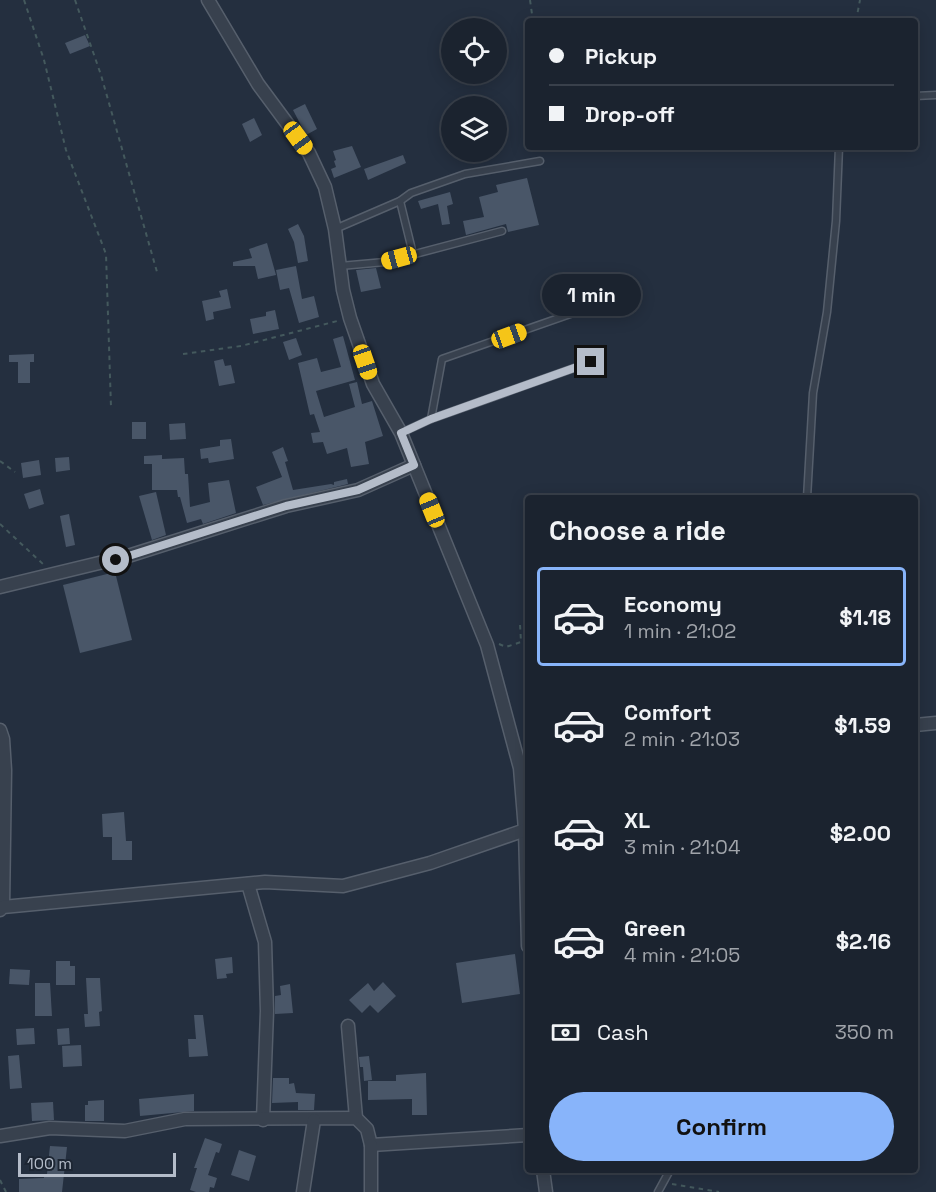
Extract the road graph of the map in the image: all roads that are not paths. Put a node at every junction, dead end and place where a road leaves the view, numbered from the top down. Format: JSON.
{"nodes":[{"id":1,"x":207,"y":0,"type":"edge"},
{"id":2,"x":936,"y":95,"type":"edge"},
{"id":3,"x":918,"y":96,"type":"edge"},
{"id":4,"x":840,"y":150,"type":"edge"},
{"id":5,"x":540,"y":161,"type":"dead end"},
{"id":6,"x":400,"y":201,"type":"junction"},
{"id":7,"x":335,"y":229,"type":"junction"},
{"id":8,"x":502,"y":231,"type":"dead end"},
{"id":9,"x":413,"y":254,"type":"junction"},
{"id":10,"x":340,"y":266,"type":"junction"},
{"id":11,"x":576,"y":312,"type":"dead end"},
{"id":12,"x":591,"y":362,"type":"dead end"},
{"id":13,"x":431,"y":419,"type":"junction"},
{"id":14,"x":401,"y":433,"type":"junction"},
{"id":15,"x":414,"y":465,"type":"junction"},
{"id":16,"x":807,"y":495,"type":"edge"},
{"id":17,"x":0,"y":587,"type":"edge"},
{"id":18,"x":936,"y":723,"type":"edge"},
{"id":19,"x":918,"y":725,"type":"edge"},
{"id":20,"x":0,"y":730,"type":"edge"},
{"id":21,"x":524,"y":767,"type":"edge"},
{"id":22,"x":525,"y":798,"type":"edge"},
{"id":23,"x":525,"y":829,"type":"edge"},
{"id":24,"x":248,"y":884,"type":"junction"},
{"id":25,"x":1,"y":908,"type":"edge"},
{"id":26,"x":348,"y":1026,"type":"dead end"},
{"id":27,"x":356,"y":1118,"type":"junction"},
{"id":28,"x":263,"y":1120,"type":"junction"},
{"id":29,"x":314,"y":1120,"type":"junction"},
{"id":30,"x":525,"y":1135,"type":"edge"},
{"id":31,"x":0,"y":1136,"type":"edge"},
{"id":32,"x":370,"y":1145,"type":"junction"},
{"id":33,"x":543,"y":1173,"type":"edge"},
{"id":34,"x":668,"y":1173,"type":"edge"},
{"id":35,"x":303,"y":1192,"type":"edge"},
{"id":36,"x":370,"y":1192,"type":"edge"},
{"id":37,"x":546,"y":1192,"type":"edge"},
{"id":38,"x":658,"y":1192,"type":"edge"}],
"edges":[{"from":1,"to":7,"type":"street"},
{"from":2,"to":3,"type":"lane"},
{"from":4,"to":16,"type":"lane"},
{"from":5,"to":6,"type":"lane"},
{"from":6,"to":7,"type":"lane"},
{"from":6,"to":9,"type":"lane"},
{"from":7,"to":10,"type":"street"},
{"from":8,"to":9,"type":"lane"},
{"from":9,"to":10,"type":"lane"},
{"from":10,"to":14,"type":"street"},
{"from":11,"to":13,"type":"lane"},
{"from":12,"to":13,"type":"lane"},
{"from":13,"to":14,"type":"lane"},
{"from":14,"to":15,"type":"street"},
{"from":15,"to":17,"type":"street"},
{"from":15,"to":21,"type":"street"},
{"from":18,"to":19,"type":"street"},
{"from":20,"to":25,"type":"street"},
{"from":21,"to":22,"type":"street"},
{"from":23,"to":24,"type":"street"},
{"from":24,"to":25,"type":"street"},
{"from":24,"to":28,"type":"street"},
{"from":26,"to":27,"type":"street"},
{"from":27,"to":29,"type":"street"},
{"from":27,"to":32,"type":"street"},
{"from":28,"to":29,"type":"street"},
{"from":28,"to":31,"type":"street"},
{"from":29,"to":35,"type":"street"},
{"from":30,"to":32,"type":"street"},
{"from":32,"to":36,"type":"street"},
{"from":33,"to":37,"type":"street"},
{"from":34,"to":38,"type":"lane"}]}
